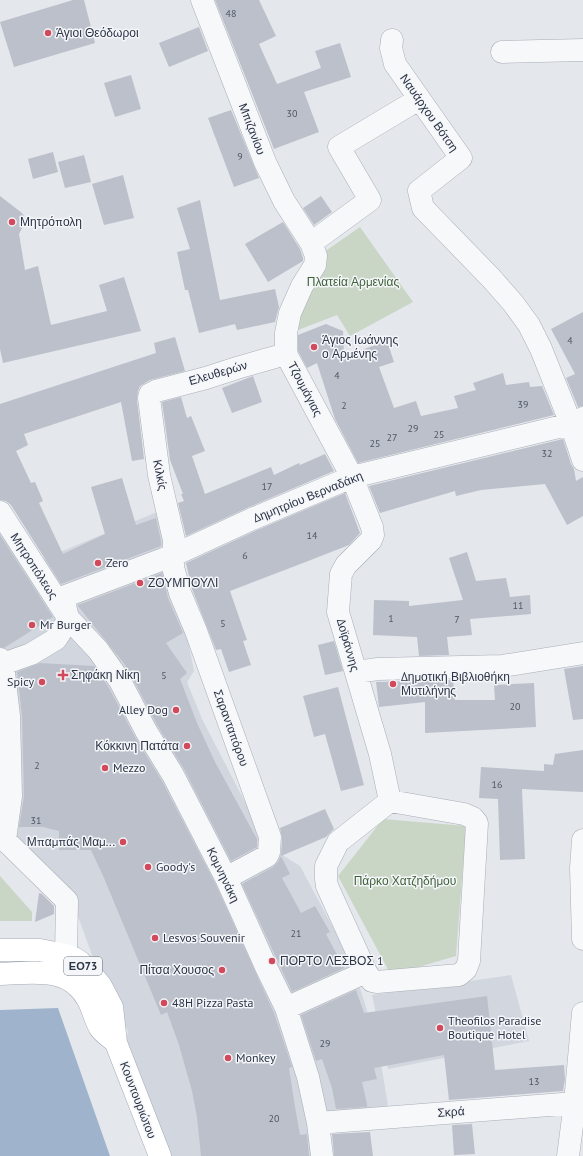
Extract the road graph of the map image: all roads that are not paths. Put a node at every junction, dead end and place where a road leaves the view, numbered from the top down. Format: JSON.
{"nodes":[{"id":1,"x":202,"y":0,"type":"edge"},
{"id":2,"x":392,"y":40,"type":"dead end"},
{"id":3,"x":583,"y":50,"type":"edge"},
{"id":4,"x":502,"y":52,"type":"dead end"},
{"id":5,"x":419,"y":99,"type":"junction"},
{"id":6,"x":313,"y":248,"type":"junction"},
{"id":7,"x":286,"y":354,"type":"junction"},
{"id":8,"x":150,"y":394,"type":"joint"},
{"id":9,"x":577,"y":421,"type":"edge"},
{"id":10,"x":583,"y":460,"type":"edge"},
{"id":11,"x":352,"y":477,"type":"junction"},
{"id":12,"x":0,"y":512,"type":"edge"},
{"id":13,"x":174,"y":555,"type":"junction"},
{"id":14,"x":69,"y":619,"type":"junction"},
{"id":15,"x":583,"y":653,"type":"edge"},
{"id":16,"x":1,"y":662,"type":"edge"},
{"id":17,"x":356,"y":672,"type":"junction"},
{"id":18,"x":390,"y":801,"type":"junction"},
{"id":19,"x":3,"y":840,"type":"edge"},
{"id":20,"x":583,"y":840,"type":"edge"},
{"id":21,"x":226,"y":878,"type":"junction"},
{"id":22,"x":583,"y":939,"type":"edge"},
{"id":23,"x":0,"y":950,"type":"edge"},
{"id":24,"x":66,"y":955,"type":"junction"},
{"id":25,"x":366,"y":972,"type":"junction"},
{"id":26,"x":0,"y":974,"type":"edge"},
{"id":27,"x":286,"y":1008,"type":"junction"},
{"id":28,"x":583,"y":1013,"type":"edge"},
{"id":29,"x":116,"y":1043,"type":"junction"},
{"id":30,"x":579,"y":1103,"type":"edge"},
{"id":31,"x":318,"y":1123,"type":"junction"},
{"id":32,"x":160,"y":1156,"type":"edge"},
{"id":33,"x":322,"y":1156,"type":"edge"},
{"id":34,"x":568,"y":1156,"type":"edge"}],
"edges":[{"from":1,"to":6,"type":"street","name":"Μπιζανίου"},
{"from":2,"to":5,"type":"street","name":"Ναυάρχου Βότση"},
{"from":3,"to":4,"type":"street"},
{"from":5,"to":6,"type":"street"},
{"from":5,"to":9,"type":"street","name":"Ναυάρχου Βότση"},
{"from":6,"to":7,"type":"street","name":"Τζουμάγιας"},
{"from":7,"to":8,"type":"street","name":"Ελευθερών"},
{"from":7,"to":11,"type":"street","name":"Τζουμάγιας"},
{"from":8,"to":13,"type":"street","name":"Κιλκίς"},
{"from":9,"to":10,"type":"street"},
{"from":9,"to":11,"type":"street","name":"Δημητρίου Βερναδάκη"},
{"from":11,"to":13,"type":"street","name":"Δημητρίου Βερναδάκη"},
{"from":11,"to":17,"type":"street","name":"Δοϊράννης"},
{"from":12,"to":14,"type":"street","name":"Μητροπόλεως"},
{"from":13,"to":14,"type":"street","name":"Δημητρίου Βερναδάκη"},
{"from":13,"to":21,"type":"street","name":"Σαρανταπόρου"},
{"from":14,"to":16,"type":"street"},
{"from":14,"to":21,"type":"street","name":"Κομνηνάκη"},
{"from":15,"to":17,"type":"street"},
{"from":16,"to":19,"type":"street"},
{"from":17,"to":18,"type":"street","name":"Δοϊράννης"},
{"from":18,"to":25,"type":"street"},
{"from":18,"to":25,"type":"street"},
{"from":19,"to":24,"type":"street"},
{"from":20,"to":22,"type":"street"},
{"from":21,"to":27,"type":"street","name":"Κομνηνάκη"},
{"from":23,"to":24,"type":"main road","name":"Κουντουριώτου","number":"ΕΟ73"},
{"from":24,"to":29,"type":"main road","name":"Κουντουριώτου","number":"ΕΟ73"},
{"from":25,"to":27,"type":"street"},
{"from":26,"to":29,"type":"main road","name":"Κουντουριώτου","number":"ΕΟ73"},
{"from":27,"to":31,"type":"street","name":"Κομνηνάκη"},
{"from":28,"to":30,"type":"street"},
{"from":29,"to":32,"type":"main road","name":"Κουντουριώτου","number":"ΕΟ73"},
{"from":30,"to":31,"type":"street","name":"Σκρά"},
{"from":30,"to":34,"type":"street"},
{"from":31,"to":33,"type":"street","name":"Κομνηνάκη"}]}
